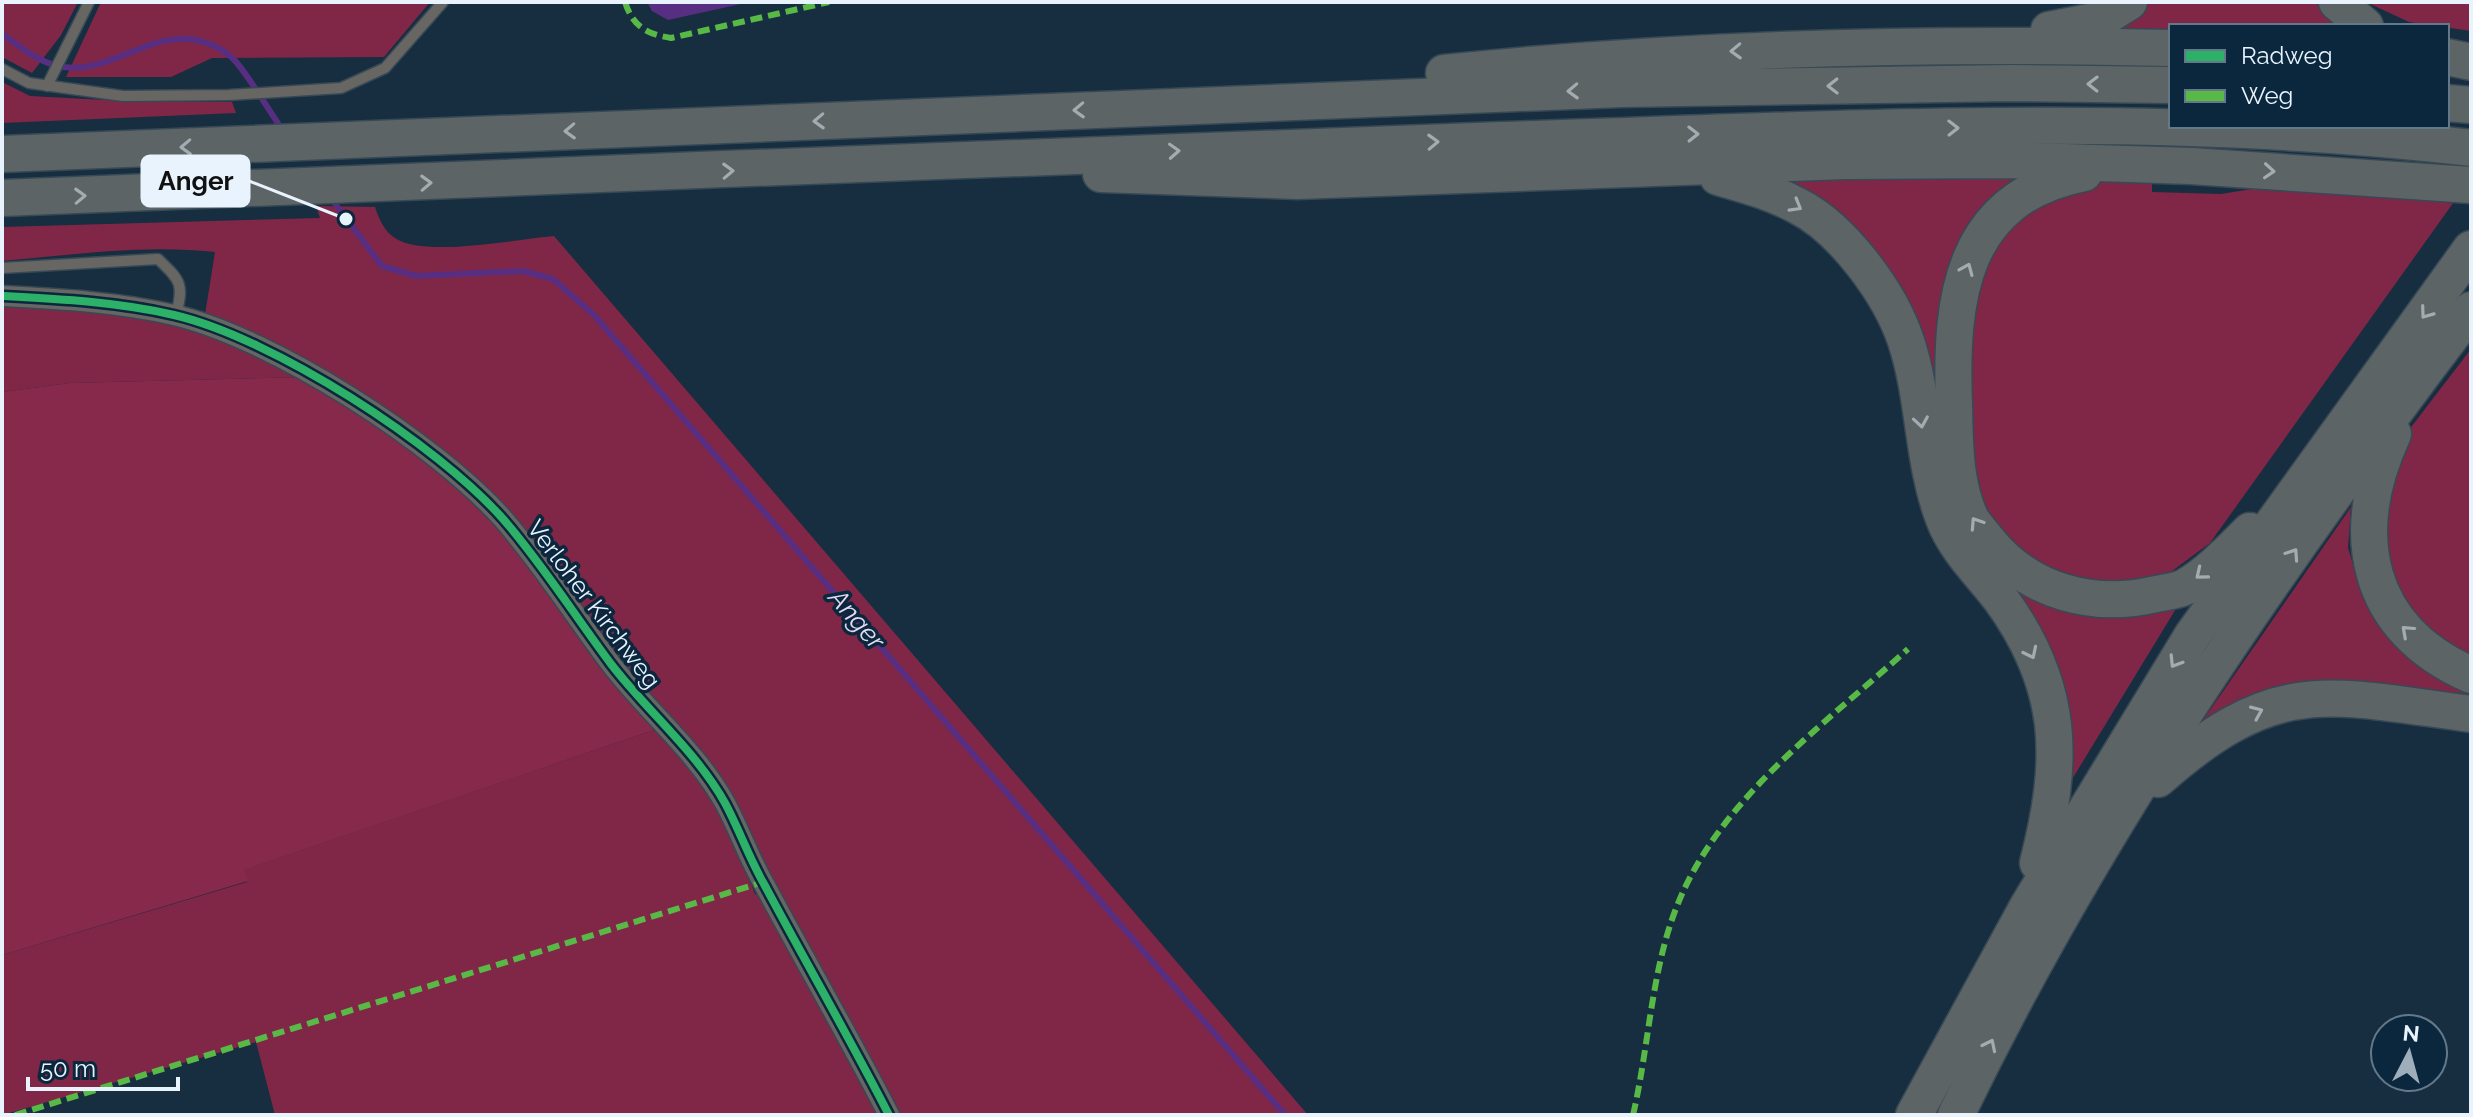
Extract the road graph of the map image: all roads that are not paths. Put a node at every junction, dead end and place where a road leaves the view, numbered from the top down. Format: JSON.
{"nodes":[{"id":1,"x":89,"y":2,"type":"edge"},
{"id":2,"x":443,"y":2,"type":"edge"},
{"id":3,"x":2129,"y":2,"type":"edge"},
{"id":4,"x":2337,"y":2,"type":"edge"},
{"id":5,"x":2362,"y":24,"type":"edge"},
{"id":6,"x":1982,"y":43,"type":"junction"},
{"id":7,"x":2169,"y":48,"type":"edge"},
{"id":8,"x":2449,"y":57,"type":"edge"},
{"id":9,"x":2471,"y":62,"type":"edge"},
{"id":10,"x":2449,"y":66,"type":"edge"},
{"id":11,"x":2471,"y":68,"type":"edge"},
{"id":12,"x":2,"y":69,"type":"edge"},
{"id":13,"x":49,"y":80,"type":"junction"},
{"id":14,"x":2169,"y":85,"type":"edge"},
{"id":15,"x":1241,"y":103,"type":"junction"},
{"id":16,"x":2449,"y":103,"type":"edge"},
{"id":17,"x":2471,"y":105,"type":"edge"},
{"id":18,"x":2471,"y":148,"type":"edge"},
{"id":19,"x":2,"y":154,"type":"edge"},
{"id":20,"x":928,"y":163,"type":"junction"},
{"id":21,"x":2191,"y":166,"type":"junction"},
{"id":22,"x":1641,"y":169,"type":"junction"},
{"id":23,"x":2471,"y":185,"type":"edge"},
{"id":24,"x":2,"y":198,"type":"edge"},
{"id":25,"x":2471,"y":249,"type":"edge"},
{"id":26,"x":2,"y":268,"type":"edge"},
{"id":27,"x":2,"y":296,"type":"edge"},
{"id":28,"x":2471,"y":310,"type":"edge"},
{"id":29,"x":176,"y":315,"type":"junction"},
{"id":30,"x":2417,"y":381,"type":"junction"},
{"id":31,"x":2318,"y":462,"type":"junction"},
{"id":32,"x":2471,"y":675,"type":"edge"},
{"id":33,"x":2471,"y":714,"type":"edge"},
{"id":34,"x":2127,"y":807,"type":"junction"},
{"id":35,"x":2028,"y":906,"type":"junction"},
{"id":36,"x":889,"y":1115,"type":"edge"},
{"id":37,"x":1914,"y":1115,"type":"edge"},
{"id":38,"x":1956,"y":1115,"type":"edge"}],
"edges":[{"from":1,"to":13,"type":"lane"},
{"from":2,"to":13,"type":"lane"},
{"from":3,"to":6,"type":"highway"},
{"from":4,"to":5,"type":"highway"},
{"from":6,"to":7,"type":"highway"},
{"from":6,"to":15,"type":"highway","one_way":true},
{"from":8,"to":9,"type":"highway"},
{"from":10,"to":11,"type":"highway"},
{"from":12,"to":13,"type":"lane"},
{"from":14,"to":15,"type":"highway","one_way":true},
{"from":15,"to":19,"type":"highway","one_way":true},
{"from":16,"to":17,"type":"highway"},
{"from":20,"to":18,"type":"highway","one_way":true},
{"from":20,"to":22,"type":"highway"},
{"from":24,"to":20,"type":"highway","one_way":true},
{"from":21,"to":22,"type":"highway"},
{"from":21,"to":23,"type":"highway","one_way":true},
{"from":31,"to":21,"type":"highway","one_way":true},
{"from":22,"to":35,"type":"highway","one_way":true},
{"from":25,"to":31,"type":"highway","one_way":true},
{"from":26,"to":29,"type":"lane"},
{"from":27,"to":29,"type":"street","name":"Verloher Kirchweg"},
{"from":28,"to":30,"type":"highway"},
{"from":29,"to":36,"type":"street","name":"Verloher Kirchweg"},
{"from":32,"to":30,"type":"highway","one_way":true},
{"from":34,"to":30,"type":"highway","one_way":true},
{"from":31,"to":35,"type":"highway","one_way":true},
{"from":34,"to":33,"type":"highway","one_way":true},
{"from":38,"to":34,"type":"highway","one_way":true},
{"from":35,"to":37,"type":"highway"}]}
